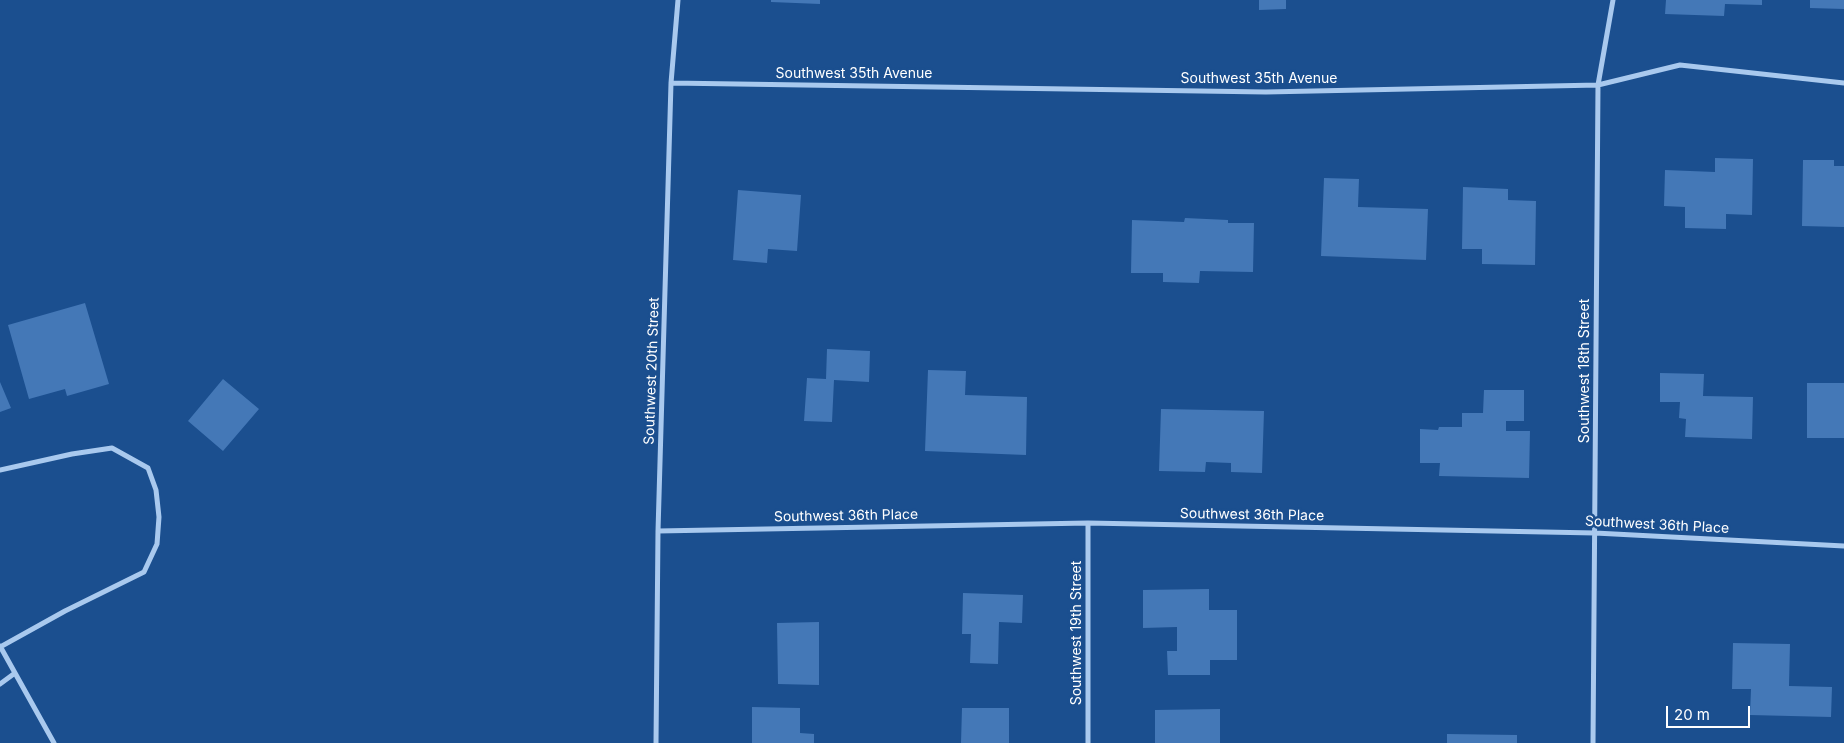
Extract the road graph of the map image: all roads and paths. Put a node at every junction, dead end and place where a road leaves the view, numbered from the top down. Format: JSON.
{"nodes":[{"id":1,"x":678,"y":0,"type":"edge"},
{"id":2,"x":1613,"y":0,"type":"edge"},
{"id":3,"x":671,"y":83,"type":"junction"},
{"id":4,"x":1844,"y":83,"type":"edge"},
{"id":5,"x":1598,"y":85,"type":"junction"},
{"id":6,"x":0,"y":470,"type":"edge"},
{"id":7,"x":1088,"y":523,"type":"junction"},
{"id":8,"x":658,"y":531,"type":"junction"},
{"id":9,"x":1595,"y":533,"type":"junction"},
{"id":10,"x":1844,"y":546,"type":"edge"},
{"id":11,"x":0,"y":647,"type":"edge"},
{"id":12,"x":15,"y":673,"type":"junction"},
{"id":13,"x":0,"y":684,"type":"edge"},
{"id":14,"x":54,"y":743,"type":"edge"},
{"id":15,"x":656,"y":743,"type":"edge"},
{"id":16,"x":1088,"y":743,"type":"edge"},
{"id":17,"x":1593,"y":743,"type":"edge"}],
"edges":[{"from":1,"to":3,"type":"street","name":"Southwest 20th Street"},
{"from":2,"to":5,"type":"street","name":"Southwest 18th Street"},
{"from":3,"to":5,"type":"street","name":"Southwest 35th Avenue"},
{"from":3,"to":8,"type":"street","name":"Southwest 20th Street"},
{"from":4,"to":5,"type":"street","name":"Southwest 35th Avenue"},
{"from":5,"to":9,"type":"street","name":"Southwest 18th Street"},
{"from":6,"to":11,"type":"street"},
{"from":7,"to":8,"type":"street","name":"Southwest 36th Place"},
{"from":7,"to":9,"type":"street","name":"Southwest 36th Place"},
{"from":7,"to":16,"type":"street","name":"Southwest 19th Street"},
{"from":8,"to":15,"type":"street","name":"Southwest 20th Street"},
{"from":9,"to":10,"type":"street","name":"Southwest 36th Place"},
{"from":9,"to":17,"type":"street","name":"Southwest 18th Street"},
{"from":11,"to":12,"type":"street"},
{"from":12,"to":13,"type":"street"},
{"from":12,"to":14,"type":"street"}]}
